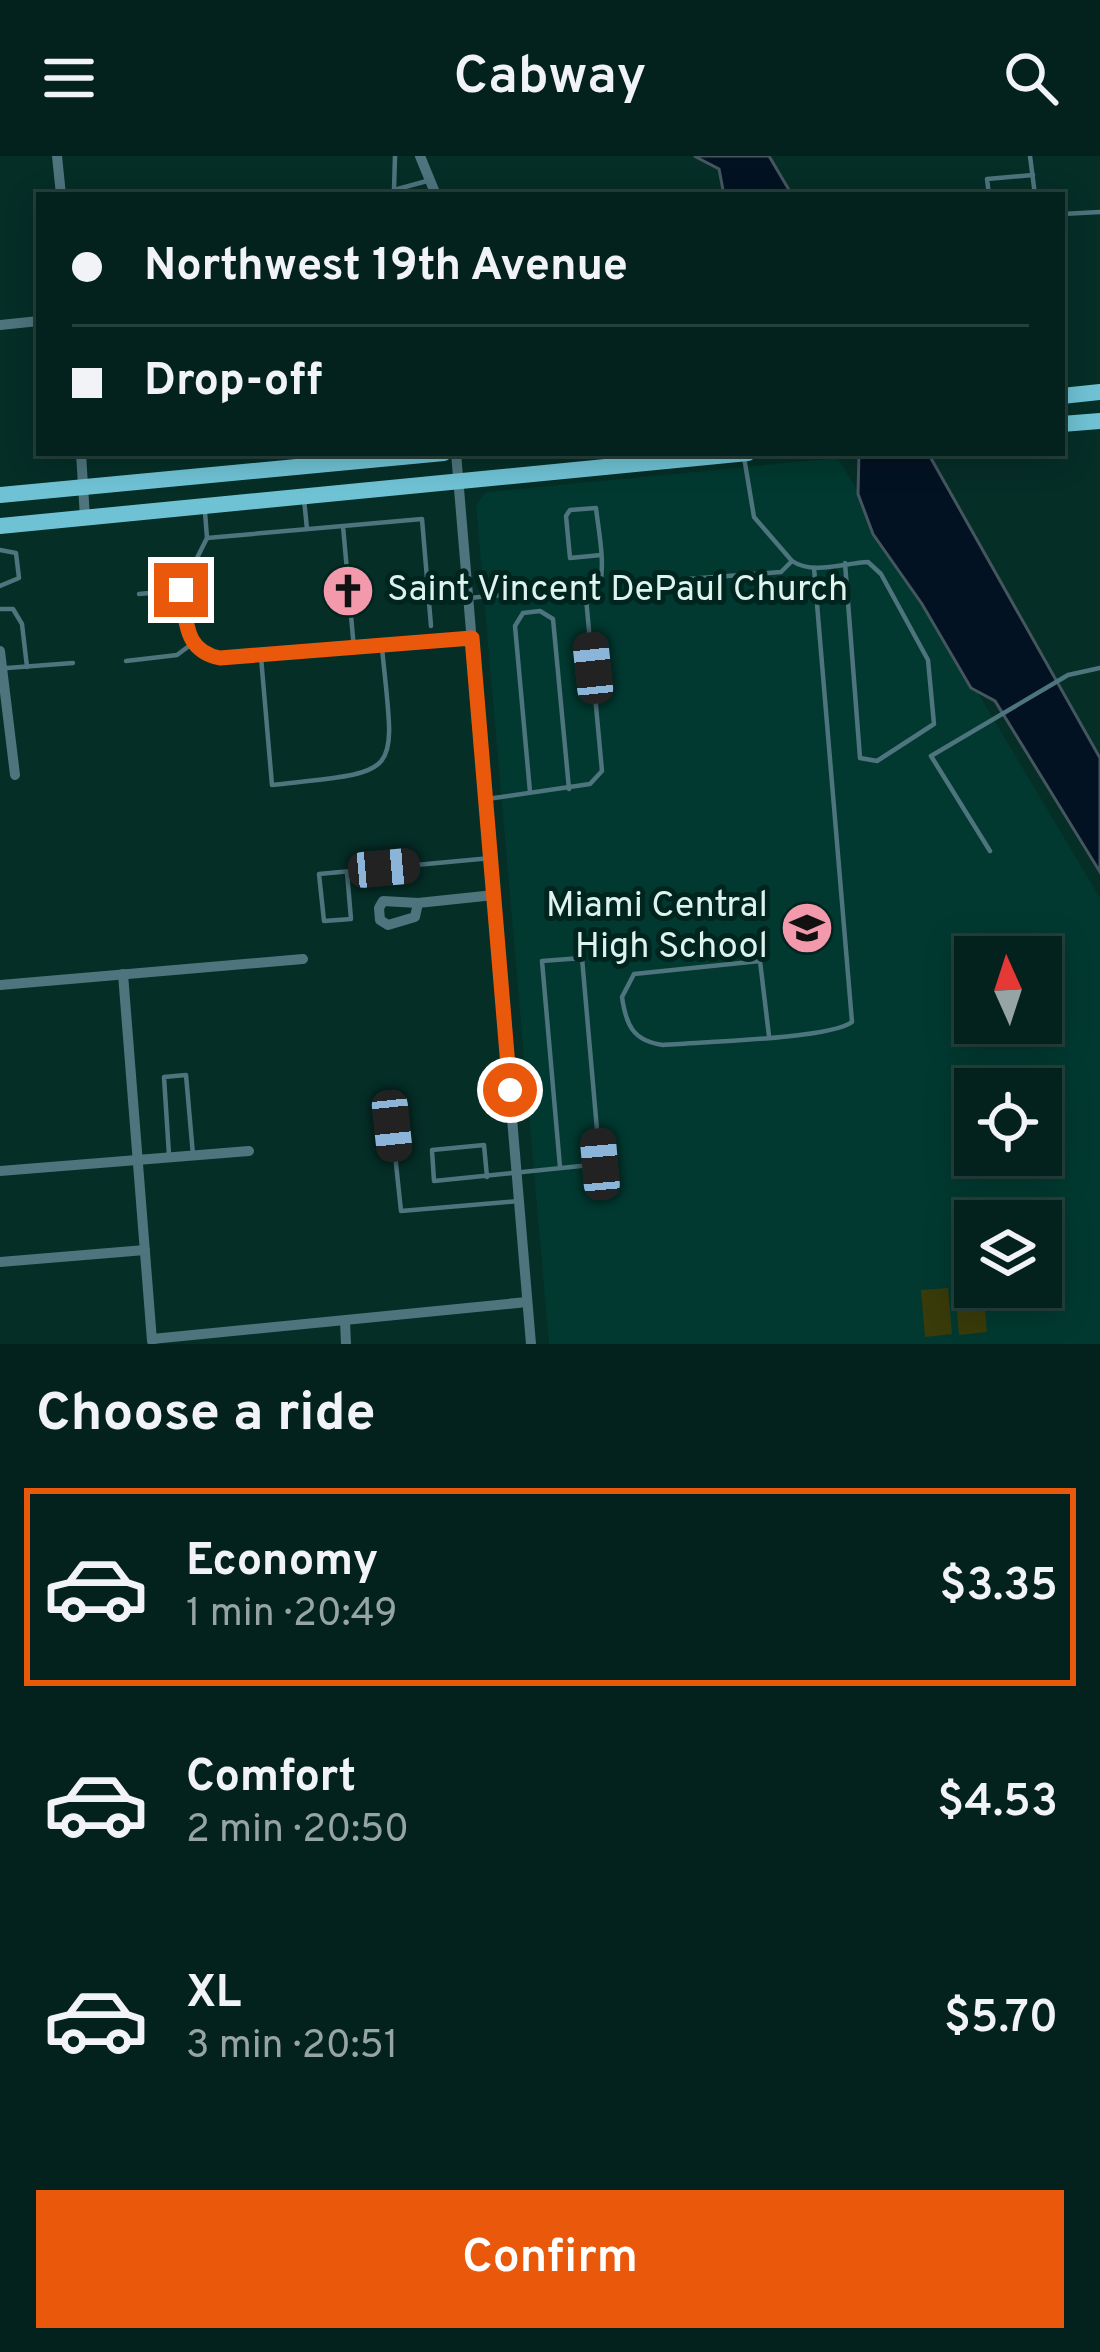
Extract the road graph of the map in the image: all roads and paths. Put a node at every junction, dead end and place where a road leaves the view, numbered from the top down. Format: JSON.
{"nodes":[{"id":1,"x":57,"y":156,"type":"edge"},
{"id":2,"x":394,"y":156,"type":"edge"},
{"id":3,"x":1030,"y":156,"type":"edge"},
{"id":4,"x":421,"y":157,"type":"edge"},
{"id":5,"x":1033,"y":175,"type":"junction"},
{"id":6,"x":433,"y":180,"type":"junction"},
{"id":7,"x":61,"y":192,"type":"edge"},
{"id":8,"x":435,"y":192,"type":"edge"},
{"id":9,"x":989,"y":192,"type":"edge"},
{"id":10,"x":1035,"y":192,"type":"edge"},
{"id":11,"x":1100,"y":212,"type":"edge"},
{"id":12,"x":1065,"y":214,"type":"edge"},
{"id":13,"x":36,"y":321,"type":"edge"},
{"id":14,"x":0,"y":325,"type":"edge"},
{"id":15,"x":1100,"y":392,"type":"edge"},
{"id":16,"x":1065,"y":396,"type":"edge"},
{"id":17,"x":1100,"y":421,"type":"edge"},
{"id":18,"x":1065,"y":424,"type":"edge"},
{"id":19,"x":81,"y":456,"type":"edge"},
{"id":20,"x":409,"y":456,"type":"edge"},
{"id":21,"x":456,"y":456,"type":"edge"},
{"id":22,"x":716,"y":456,"type":"edge"},
{"id":23,"x":746,"y":456,"type":"edge"},
{"id":24,"x":350,"y":461,"type":"junction"},
{"id":25,"x":458,"y":482,"type":"junction"},
{"id":26,"x":83,"y":487,"type":"junction"},
{"id":27,"x":0,"y":495,"type":"edge"},
{"id":28,"x":304,"y":497,"type":"junction"},
{"id":29,"x":204,"y":506,"type":"junction"},
{"id":30,"x":86,"y":518,"type":"junction"},
{"id":31,"x":0,"y":526,"type":"edge"},
{"id":32,"x":343,"y":526,"type":"junction"},
{"id":33,"x":307,"y":529,"type":"junction"},
{"id":34,"x":207,"y":538,"type":"junction"},
{"id":35,"x":0,"y":550,"type":"edge"},
{"id":36,"x":601,"y":555,"type":"junction"},
{"id":37,"x":791,"y":561,"type":"junction"},
{"id":38,"x":845,"y":563,"type":"junction"},
{"id":39,"x":814,"y":568,"type":"junction"},
{"id":40,"x":674,"y":580,"type":"dead end"},
{"id":41,"x":0,"y":586,"type":"edge"},
{"id":42,"x":585,"y":587,"type":"junction"},
{"id":43,"x":181,"y":590,"type":"junction"},
{"id":44,"x":139,"y":594,"type":"dead end"},
{"id":45,"x":469,"y":598,"type":"junction"},
{"id":46,"x":0,"y":610,"type":"edge"},
{"id":47,"x":431,"y":626,"type":"dead end"},
{"id":48,"x":472,"y":638,"type":"junction"},
{"id":49,"x":193,"y":643,"type":"junction"},
{"id":50,"x":382,"y":646,"type":"junction"},
{"id":51,"x":354,"y":649,"type":"junction"},
{"id":52,"x":0,"y":651,"type":"edge"},
{"id":53,"x":261,"y":657,"type":"junction"},
{"id":54,"x":127,"y":661,"type":"dead end"},
{"id":55,"x":73,"y":663,"type":"dead end"},
{"id":56,"x":27,"y":667,"type":"junction"},
{"id":57,"x":1,"y":668,"type":"edge"},
{"id":58,"x":1100,"y":668,"type":"edge"},
{"id":59,"x":1,"y":693,"type":"edge"},
{"id":60,"x":15,"y":775,"type":"dead end"},
{"id":61,"x":569,"y":789,"type":"junction"},
{"id":62,"x":530,"y":792,"type":"junction"},
{"id":63,"x":486,"y":800,"type":"junction"},
{"id":64,"x":990,"y":851,"type":"dead end"},
{"id":65,"x":491,"y":858,"type":"junction"},
{"id":66,"x":347,"y":872,"type":"junction"},
{"id":67,"x":494,"y":895,"type":"junction"},
{"id":68,"x":418,"y":903,"type":"dead end"},
{"id":69,"x":303,"y":959,"type":"dead end"},
{"id":70,"x":123,"y":974,"type":"junction"},
{"id":71,"x":0,"y":985,"type":"edge"},
{"id":72,"x":769,"y":1036,"type":"junction"},
{"id":73,"x":392,"y":1126,"type":"dead end"},
{"id":74,"x":249,"y":1151,"type":"dead end"},
{"id":75,"x":193,"y":1155,"type":"junction"},
{"id":76,"x":169,"y":1157,"type":"junction"},
{"id":77,"x":138,"y":1160,"type":"junction"},
{"id":78,"x":560,"y":1167,"type":"junction"},
{"id":79,"x":0,"y":1171,"type":"edge"},
{"id":80,"x":517,"y":1174,"type":"junction"},
{"id":81,"x":487,"y":1177,"type":"junction"},
{"id":82,"x":519,"y":1201,"type":"junction"},
{"id":83,"x":145,"y":1250,"type":"junction"},
{"id":84,"x":0,"y":1262,"type":"edge"},
{"id":85,"x":527,"y":1302,"type":"junction"},
{"id":86,"x":345,"y":1321,"type":"junction"},
{"id":87,"x":152,"y":1342,"type":"edge"},
{"id":88,"x":346,"y":1344,"type":"edge"},
{"id":89,"x":531,"y":1344,"type":"edge"}],
"edges":[{"from":1,"to":7,"type":"street"},
{"from":2,"to":6,"type":"lane"},
{"from":3,"to":5,"type":"lane"},
{"from":4,"to":6,"type":"street"},
{"from":5,"to":9,"type":"lane"},
{"from":5,"to":10,"type":"lane"},
{"from":6,"to":8,"type":"street"},
{"from":11,"to":12,"type":"lane"},
{"from":13,"to":14,"type":"street"},
{"from":15,"to":16,"type":"main road"},
{"from":17,"to":18,"type":"main road"},
{"from":19,"to":26,"type":"street"},
{"from":20,"to":24,"type":"main road"},
{"from":21,"to":25,"type":"street"},
{"from":22,"to":25,"type":"main road"},
{"from":23,"to":37,"type":"lane"},
{"from":24,"to":26,"type":"main road"},
{"from":24,"to":28,"type":"main road"},
{"from":25,"to":28,"type":"main road"},
{"from":25,"to":45,"type":"street"},
{"from":26,"to":27,"type":"main road"},
{"from":26,"to":30,"type":"street"},
{"from":28,"to":29,"type":"main road"},
{"from":28,"to":33,"type":"lane"},
{"from":29,"to":30,"type":"main road"},
{"from":29,"to":34,"type":"lane"},
{"from":30,"to":31,"type":"main road"},
{"from":32,"to":33,"type":"lane"},
{"from":32,"to":47,"type":"lane"},
{"from":32,"to":51,"type":"lane"},
{"from":33,"to":34,"type":"lane"},
{"from":34,"to":43,"type":"lane"},
{"from":35,"to":41,"type":"lane"},
{"from":36,"to":36,"type":"lane"},
{"from":36,"to":42,"type":"lane"},
{"from":37,"to":39,"type":"lane"},
{"from":37,"to":40,"type":"lane"},
{"from":38,"to":38,"type":"lane"},
{"from":38,"to":39,"type":"lane"},
{"from":39,"to":72,"type":"lane"},
{"from":42,"to":45,"type":"lane"},
{"from":42,"to":61,"type":"lane"},
{"from":43,"to":44,"type":"lane"},
{"from":43,"to":49,"type":"lane"},
{"from":45,"to":48,"type":"street"},
{"from":46,"to":56,"type":"lane"},
{"from":48,"to":50,"type":"lane"},
{"from":48,"to":63,"type":"street"},
{"from":49,"to":53,"type":"lane"},
{"from":49,"to":54,"type":"lane"},
{"from":50,"to":51,"type":"lane"},
{"from":50,"to":53,"type":"lane"},
{"from":51,"to":53,"type":"lane"},
{"from":52,"to":57,"type":"street"},
{"from":55,"to":56,"type":"lane"},
{"from":56,"to":57,"type":"lane"},
{"from":57,"to":59,"type":"street"},
{"from":58,"to":64,"type":"lane"},
{"from":59,"to":60,"type":"street"},
{"from":61,"to":62,"type":"lane"},
{"from":61,"to":62,"type":"lane"},
{"from":62,"to":63,"type":"lane"},
{"from":63,"to":65,"type":"street"},
{"from":65,"to":66,"type":"lane"},
{"from":65,"to":67,"type":"street"},
{"from":66,"to":66,"type":"lane"},
{"from":67,"to":68,"type":"street"},
{"from":67,"to":80,"type":"street"},
{"from":69,"to":70,"type":"street"},
{"from":70,"to":71,"type":"street"},
{"from":70,"to":77,"type":"street"},
{"from":72,"to":72,"type":"lane"},
{"from":73,"to":82,"type":"lane"},
{"from":74,"to":75,"type":"street"},
{"from":75,"to":76,"type":"street"},
{"from":75,"to":76,"type":"lane"},
{"from":76,"to":77,"type":"street"},
{"from":77,"to":79,"type":"street"},
{"from":77,"to":83,"type":"street"},
{"from":78,"to":78,"type":"lane"},
{"from":78,"to":80,"type":"lane"},
{"from":80,"to":81,"type":"lane"},
{"from":80,"to":82,"type":"street"},
{"from":81,"to":81,"type":"lane"},
{"from":82,"to":85,"type":"street"},
{"from":83,"to":84,"type":"street"},
{"from":83,"to":87,"type":"street"},
{"from":85,"to":86,"type":"street"},
{"from":85,"to":89,"type":"street"},
{"from":86,"to":87,"type":"street"},
{"from":86,"to":88,"type":"street"}]}
